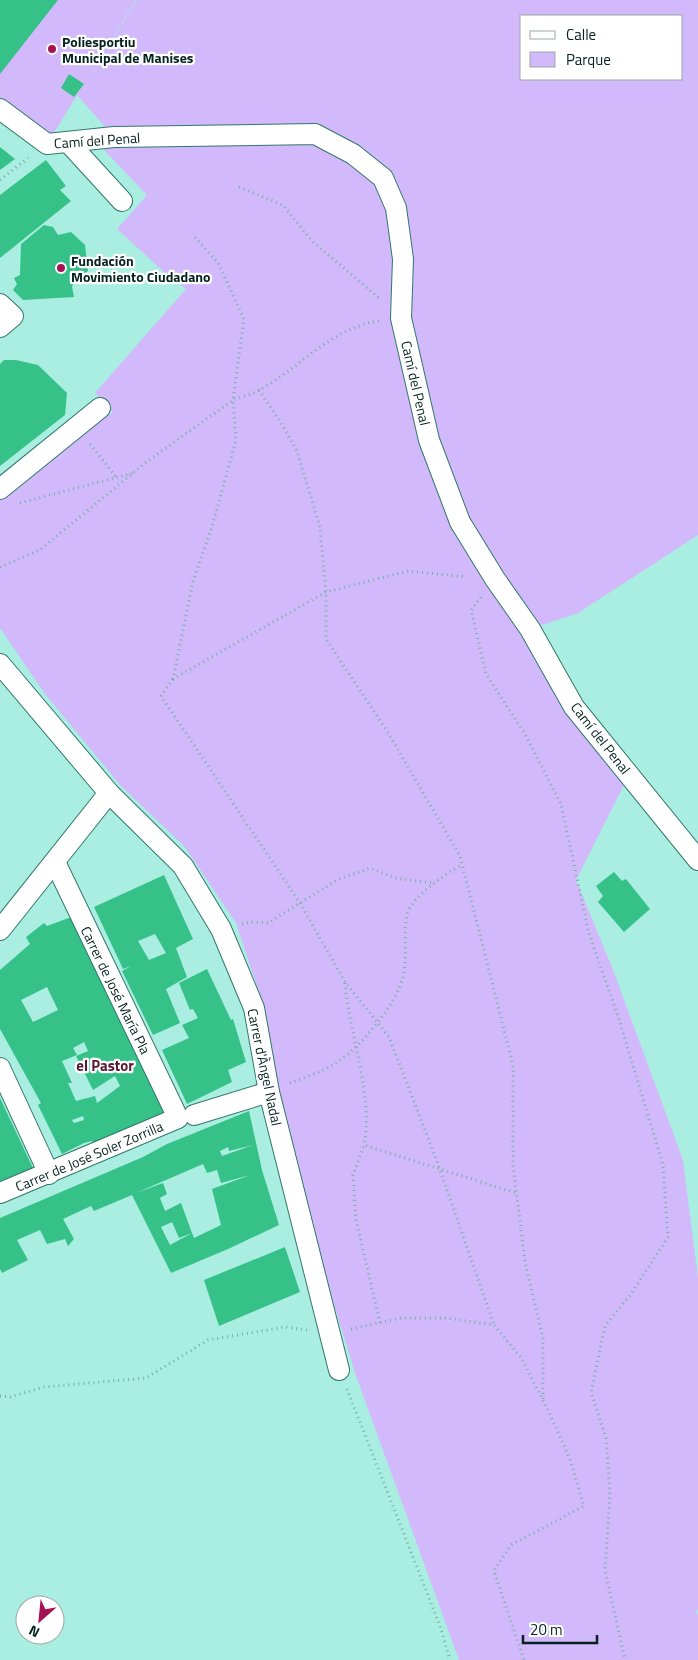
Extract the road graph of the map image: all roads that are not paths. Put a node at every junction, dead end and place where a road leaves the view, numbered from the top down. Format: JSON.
{"nodes":[{"id":1,"x":0,"y":109,"type":"edge"},
{"id":2,"x":68,"y":142,"type":"junction"},
{"id":3,"x":122,"y":201,"type":"dead end"},
{"id":4,"x":100,"y":408,"type":"dead end"},
{"id":5,"x":0,"y":489,"type":"edge"},
{"id":6,"x":0,"y":664,"type":"edge"},
{"id":7,"x":109,"y":793,"type":"junction"},
{"id":8,"x":698,"y":860,"type":"edge"},
{"id":9,"x":55,"y":862,"type":"junction"},
{"id":10,"x":0,"y":930,"type":"edge"},
{"id":11,"x":0,"y":1068,"type":"edge"},
{"id":12,"x":269,"y":1092,"type":"junction"},
{"id":13,"x":186,"y":1116,"type":"junction"},
{"id":14,"x":49,"y":1174,"type":"junction"},
{"id":15,"x":0,"y":1193,"type":"edge"},
{"id":16,"x":340,"y":1370,"type":"road end"}],
"edges":[{"from":1,"to":2,"type":"street","name":"Camí del Penal"},
{"from":2,"to":3,"type":"street"},
{"from":2,"to":8,"type":"street","name":"Camí del Penal"},
{"from":4,"to":5,"type":"street"},
{"from":6,"to":7,"type":"street","name":"Carrer d'Àngel Nadal"},
{"from":7,"to":9,"type":"street"},
{"from":7,"to":12,"type":"street","name":"Carrer d'Àngel Nadal"},
{"from":9,"to":10,"type":"street"},
{"from":9,"to":13,"type":"street","name":"Carrer de José María Pla"},
{"from":11,"to":14,"type":"street"},
{"from":12,"to":13,"type":"street","name":"Carrer de José Soler Zorrilla"},
{"from":12,"to":16,"type":"street","name":"Carrer d'Àngel Nadal"},
{"from":13,"to":14,"type":"street","name":"Carrer de José Soler Zorrilla"},
{"from":14,"to":15,"type":"street","name":"Carrer de José Soler Zorrilla"}]}
